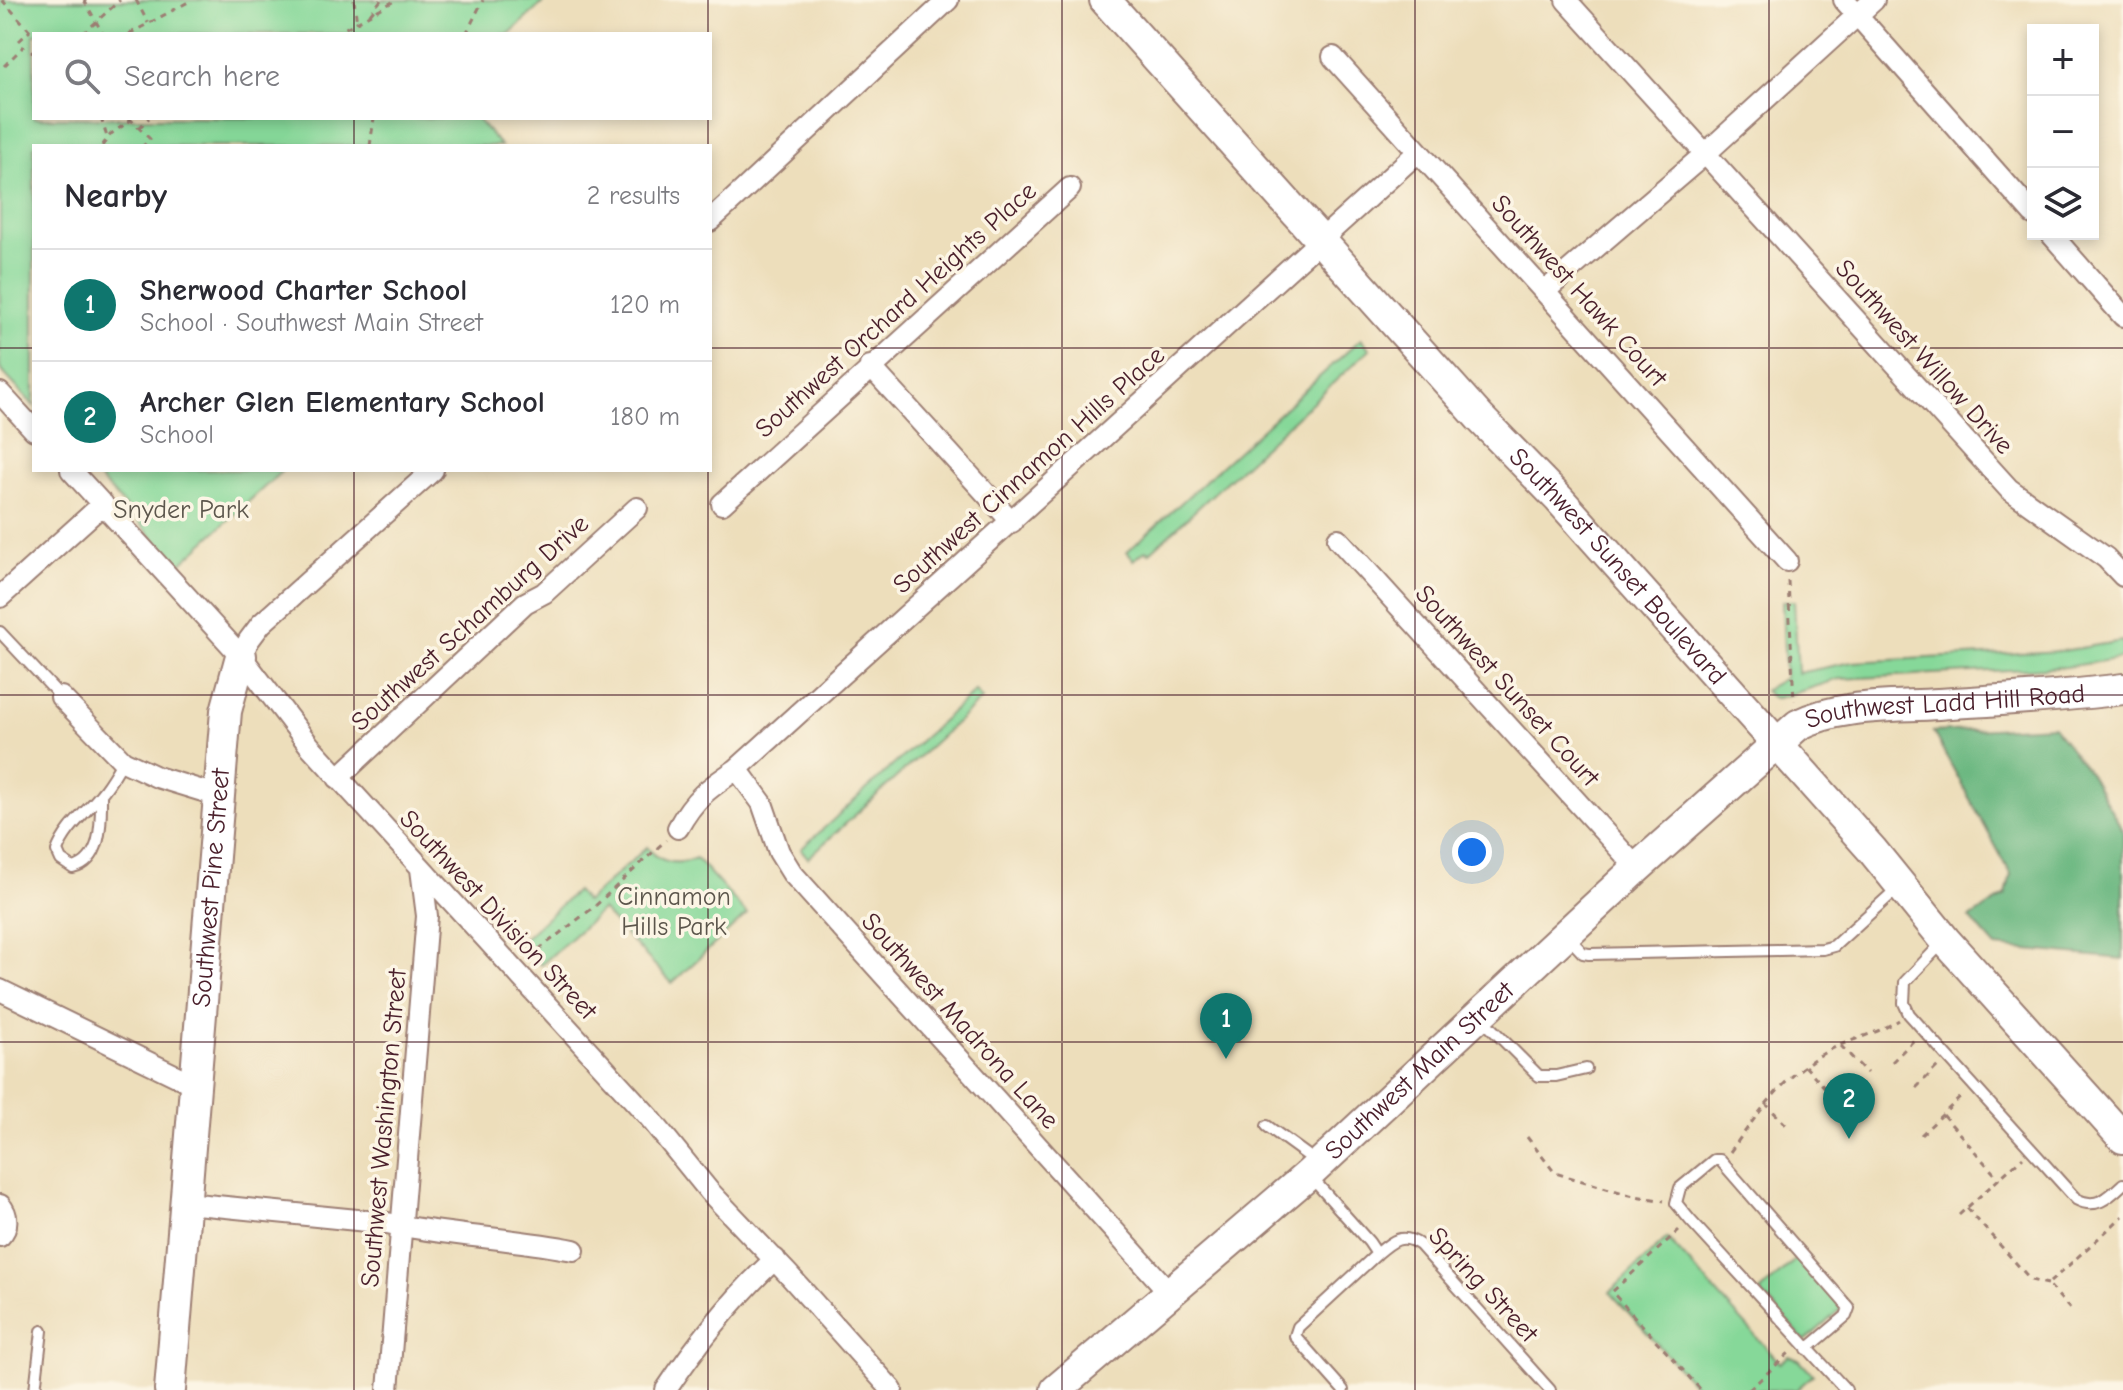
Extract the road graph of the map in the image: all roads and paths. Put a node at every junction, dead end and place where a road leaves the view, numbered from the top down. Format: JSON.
{"nodes":[{"id":1,"x":84,"y":0,"type":"edge"},
{"id":2,"x":120,"y":0,"type":"edge"},
{"id":3,"x":136,"y":0,"type":"edge"},
{"id":4,"x":190,"y":0,"type":"edge"},
{"id":5,"x":354,"y":0,"type":"edge"},
{"id":6,"x":381,"y":0,"type":"edge"},
{"id":7,"x":396,"y":0,"type":"edge"},
{"id":8,"x":483,"y":0,"type":"edge"},
{"id":9,"x":948,"y":0,"type":"edge"},
{"id":10,"x":1105,"y":0,"type":"edge"},
{"id":11,"x":1566,"y":0,"type":"edge"},
{"id":12,"x":1874,"y":0,"type":"edge"},
{"id":13,"x":3,"y":1,"type":"edge"},
{"id":14,"x":0,"y":7,"type":"edge"},
{"id":15,"x":1851,"y":8,"type":"edge"},
{"id":16,"x":368,"y":18,"type":"junction"},
{"id":17,"x":96,"y":21,"type":"junction"},
{"id":18,"x":148,"y":23,"type":"junction"},
{"id":19,"x":357,"y":24,"type":"junction"},
{"id":20,"x":85,"y":32,"type":"edge"},
{"id":21,"x":102,"y":32,"type":"edge"},
{"id":22,"x":132,"y":32,"type":"edge"},
{"id":23,"x":339,"y":32,"type":"edge"},
{"id":24,"x":467,"y":32,"type":"edge"},
{"id":25,"x":32,"y":33,"type":"edge"},
{"id":26,"x":19,"y":41,"type":"dead end"},
{"id":27,"x":24,"y":46,"type":"dead end"},
{"id":28,"x":1333,"y":57,"type":"dead end"},
{"id":29,"x":4,"y":66,"type":"dead end"},
{"id":30,"x":102,"y":120,"type":"edge"},
{"id":31,"x":129,"y":120,"type":"edge"},
{"id":32,"x":131,"y":120,"type":"edge"},
{"id":33,"x":147,"y":120,"type":"edge"},
{"id":34,"x":374,"y":120,"type":"edge"},
{"id":35,"x":139,"y":128,"type":"junction"},
{"id":36,"x":107,"y":137,"type":"junction"},
{"id":37,"x":103,"y":144,"type":"edge"},
{"id":38,"x":145,"y":144,"type":"edge"},
{"id":39,"x":370,"y":144,"type":"edge"},
{"id":40,"x":1418,"y":152,"type":"junction"},
{"id":41,"x":1705,"y":154,"type":"junction"},
{"id":42,"x":1070,"y":188,"type":"dead end"},
{"id":43,"x":2027,"y":207,"type":"edge"},
{"id":44,"x":712,"y":219,"type":"edge"},
{"id":45,"x":2056,"y":240,"type":"edge"},
{"id":46,"x":1319,"y":241,"type":"junction"},
{"id":47,"x":1545,"y":291,"type":"junction"},
{"id":48,"x":2123,"y":316,"type":"edge"},
{"id":49,"x":870,"y":366,"type":"junction"},
{"id":50,"x":0,"y":393,"type":"edge"},
{"id":51,"x":32,"y":428,"type":"edge"},
{"id":52,"x":73,"y":472,"type":"edge"},
{"id":53,"x":431,"y":472,"type":"edge"},
{"id":54,"x":103,"y":504,"type":"junction"},
{"id":55,"x":722,"y":504,"type":"dead end"},
{"id":56,"x":637,"y":508,"type":"dead end"},
{"id":57,"x":1012,"y":522,"type":"junction"},
{"id":58,"x":1338,"y":539,"type":"dead end"},
{"id":59,"x":1787,"y":561,"type":"joint"},
{"id":60,"x":2123,"y":576,"type":"edge"},
{"id":61,"x":0,"y":597,"type":"edge"},
{"id":62,"x":0,"y":632,"type":"edge"},
{"id":63,"x":241,"y":656,"type":"junction"},
{"id":64,"x":2123,"y":689,"type":"edge"},
{"id":65,"x":61,"y":697,"type":"joint"},
{"id":66,"x":1805,"y":722,"type":"junction"},
{"id":67,"x":1776,"y":742,"type":"junction"},
{"id":68,"x":123,"y":761,"type":"junction"},
{"id":69,"x":737,"y":769,"type":"junction"},
{"id":70,"x":338,"y":778,"type":"junction"},
{"id":71,"x":101,"y":796,"type":"junction"},
{"id":72,"x":219,"y":796,"type":"junction"},
{"id":73,"x":678,"y":828,"type":"joint"},
{"id":74,"x":1637,"y":868,"type":"junction"},
{"id":75,"x":421,"y":869,"type":"junction"},
{"id":76,"x":1901,"y":885,"type":"junction"},
{"id":77,"x":1566,"y":935,"type":"junction"},
{"id":78,"x":1945,"y":940,"type":"junction"},
{"id":79,"x":514,"y":970,"type":"junction"},
{"id":80,"x":0,"y":990,"type":"edge"},
{"id":81,"x":1909,"y":1014,"type":"junction"},
{"id":82,"x":1479,"y":1015,"type":"junction"},
{"id":83,"x":1924,"y":1030,"type":"junction"},
{"id":84,"x":1841,"y":1046,"type":"junction"},
{"id":85,"x":1948,"y":1056,"type":"junction"},
{"id":86,"x":1892,"y":1062,"type":"dead end"},
{"id":87,"x":1805,"y":1066,"type":"junction"},
{"id":88,"x":1586,"y":1069,"type":"dead end"},
{"id":89,"x":1867,"y":1073,"type":"dead end"},
{"id":90,"x":195,"y":1085,"type":"junction"},
{"id":91,"x":1974,"y":1086,"type":"junction"},
{"id":92,"x":1916,"y":1088,"type":"dead end"},
{"id":93,"x":1829,"y":1092,"type":"dead end"},
{"id":94,"x":1765,"y":1103,"type":"junction"},
{"id":95,"x":1943,"y":1115,"type":"junction"},
{"id":96,"x":1267,"y":1126,"type":"dead end"},
{"id":97,"x":1789,"y":1128,"type":"dead end"},
{"id":98,"x":1921,"y":1135,"type":"dead end"},
{"id":99,"x":1527,"y":1137,"type":"dead end"},
{"id":100,"x":2123,"y":1138,"type":"edge"},
{"id":101,"x":2031,"y":1149,"type":"junction"},
{"id":102,"x":1720,"y":1160,"type":"junction"},
{"id":103,"x":1314,"y":1170,"type":"junction"},
{"id":104,"x":1999,"y":1179,"type":"junction"},
{"id":105,"x":2123,"y":1184,"type":"edge"},
{"id":106,"x":186,"y":1203,"type":"junction"},
{"id":107,"x":1676,"y":1203,"type":"junction"},
{"id":108,"x":0,"y":1205,"type":"edge"},
{"id":109,"x":1967,"y":1208,"type":"junction"},
{"id":110,"x":1959,"y":1215,"type":"dead end"},
{"id":111,"x":2123,"y":1216,"type":"edge"},
{"id":112,"x":1690,"y":1220,"type":"junction"},
{"id":113,"x":403,"y":1226,"type":"junction"},
{"id":114,"x":0,"y":1236,"type":"edge"},
{"id":115,"x":574,"y":1250,"type":"dead end"},
{"id":116,"x":1377,"y":1254,"type":"junction"},
{"id":117,"x":775,"y":1259,"type":"junction"},
{"id":118,"x":2048,"y":1284,"type":"junction"},
{"id":119,"x":1170,"y":1293,"type":"junction"},
{"id":120,"x":2070,"y":1309,"type":"dead end"},
{"id":121,"x":42,"y":1331,"type":"dead end"},
{"id":122,"x":1804,"y":1346,"type":"junction"},
{"id":123,"x":35,"y":1390,"type":"edge"},
{"id":124,"x":170,"y":1390,"type":"edge"},
{"id":125,"x":388,"y":1390,"type":"edge"},
{"id":126,"x":666,"y":1390,"type":"edge"},
{"id":127,"x":892,"y":1390,"type":"edge"},
{"id":128,"x":1056,"y":1390,"type":"edge"},
{"id":129,"x":1343,"y":1390,"type":"edge"},
{"id":130,"x":1550,"y":1390,"type":"edge"},
{"id":131,"x":1701,"y":1390,"type":"edge"},
{"id":132,"x":1749,"y":1390,"type":"edge"},
{"id":133,"x":1846,"y":1390,"type":"edge"}],
"edges":[{"from":1,"to":17,"type":"path"},
{"from":2,"to":17,"type":"path"},
{"from":3,"to":18,"type":"path"},
{"from":4,"to":18,"type":"path"},
{"from":5,"to":19,"type":"path"},
{"from":6,"to":16,"type":"path"},
{"from":7,"to":16,"type":"path"},
{"from":8,"to":24,"type":"path"},
{"from":9,"to":44,"type":"street"},
{"from":10,"to":46,"type":"street","name":"Southwest Sunset Boulevard"},
{"from":11,"to":41,"type":"street","name":"Southwest Willow Drive"},
{"from":12,"to":15,"type":"street"},
{"from":13,"to":14,"type":"path"},
{"from":13,"to":25,"type":"path"},
{"from":15,"to":41,"type":"street"},
{"from":15,"to":43,"type":"street"},
{"from":16,"to":19,"type":"path"},
{"from":17,"to":20,"type":"path"},
{"from":17,"to":21,"type":"path"},
{"from":18,"to":22,"type":"path"},
{"from":19,"to":23,"type":"path"},
{"from":25,"to":26,"type":"path"},
{"from":27,"to":29,"type":"path"},
{"from":28,"to":40,"type":"street","name":"Southwest Hawk Court"},
{"from":30,"to":36,"type":"path"},
{"from":31,"to":36,"type":"path"},
{"from":32,"to":35,"type":"path"},
{"from":33,"to":35,"type":"path"},
{"from":34,"to":39,"type":"path"},
{"from":35,"to":38,"type":"path"},
{"from":36,"to":37,"type":"path"},
{"from":40,"to":46,"type":"street","name":"Southwest Cinnamon Hills Place"},
{"from":40,"to":47,"type":"street","name":"Southwest Hawk Court"},
{"from":41,"to":47,"type":"street"},
{"from":41,"to":60,"type":"street","name":"Southwest Willow Drive"},
{"from":42,"to":49,"type":"street","name":"Southwest Orchard Heights Place"},
{"from":45,"to":48,"type":"street"},
{"from":46,"to":57,"type":"street","name":"Southwest Cinnamon Hills Place"},
{"from":46,"to":67,"type":"street","name":"Southwest Sunset Boulevard"},
{"from":47,"to":59,"type":"street","name":"Southwest Hawk Court"},
{"from":49,"to":55,"type":"street","name":"Southwest Orchard Heights Place"},
{"from":49,"to":57,"type":"street"},
{"from":50,"to":51,"type":"street"},
{"from":52,"to":54,"type":"street","name":"Southwest Division Street"},
{"from":53,"to":63,"type":"street","name":"Southwest Pine Street"},
{"from":54,"to":61,"type":"street"},
{"from":54,"to":63,"type":"street","name":"Southwest Division Street"},
{"from":56,"to":70,"type":"street","name":"Southwest Schamburg Drive"},
{"from":57,"to":69,"type":"street","name":"Southwest Cinnamon Hills Place"},
{"from":58,"to":74,"type":"street","name":"Southwest Sunset Court"},
{"from":59,"to":66,"type":"path"},
{"from":62,"to":65,"type":"lane"},
{"from":63,"to":70,"type":"street","name":"Southwest Division Street"},
{"from":63,"to":72,"type":"street","name":"Southwest Pine Street"},
{"from":64,"to":66,"type":"street","name":"Southwest Ladd Hill Road"},
{"from":65,"to":68,"type":"street"},
{"from":66,"to":67,"type":"street","name":"Southwest Ladd Hill Road"},
{"from":67,"to":74,"type":"street","name":"Southwest Main Street"},
{"from":67,"to":76,"type":"street","name":"Southwest Sunset Boulevard"},
{"from":68,"to":71,"type":"lane"},
{"from":68,"to":72,"type":"street"},
{"from":69,"to":73,"type":"street","name":"Southwest Cinnamon Hills Place"},
{"from":69,"to":119,"type":"street","name":"Southwest Madrona Lane"},
{"from":70,"to":75,"type":"street","name":"Southwest Division Street"},
{"from":71,"to":71,"type":"lane"},
{"from":72,"to":90,"type":"street","name":"Southwest Pine Street"},
{"from":73,"to":79,"type":"path"},
{"from":74,"to":77,"type":"street","name":"Southwest Main Street"},
{"from":75,"to":79,"type":"street","name":"Southwest Division Street"},
{"from":75,"to":113,"type":"street","name":"Southwest Washington Street"},
{"from":76,"to":77,"type":"lane"},
{"from":76,"to":78,"type":"street","name":"Southwest Sunset Boulevard"},
{"from":77,"to":82,"type":"street","name":"Southwest Main Street"},
{"from":78,"to":81,"type":"lane"},
{"from":78,"to":100,"type":"street","name":"Southwest Sunset Boulevard"},
{"from":79,"to":117,"type":"street","name":"Southwest Division Street"},
{"from":80,"to":90,"type":"street"},
{"from":81,"to":83,"type":"lane"},
{"from":81,"to":84,"type":"path"},
{"from":82,"to":88,"type":"lane"},
{"from":82,"to":103,"type":"street","name":"Southwest Main Street"},
{"from":83,"to":85,"type":"lane"},
{"from":83,"to":86,"type":"path"},
{"from":84,"to":87,"type":"path"},
{"from":84,"to":89,"type":"path"},
{"from":85,"to":91,"type":"lane"},
{"from":85,"to":92,"type":"path"},
{"from":87,"to":93,"type":"path"},
{"from":87,"to":94,"type":"path"},
{"from":90,"to":106,"type":"street","name":"Southwest Pine Street"},
{"from":91,"to":95,"type":"path"},
{"from":91,"to":101,"type":"lane"},
{"from":94,"to":97,"type":"path"},
{"from":94,"to":102,"type":"path"},
{"from":95,"to":98,"type":"path"},
{"from":95,"to":104,"type":"path"},
{"from":96,"to":103,"type":"lane"},
{"from":99,"to":107,"type":"path"},
{"from":101,"to":104,"type":"path"},
{"from":101,"to":105,"type":"lane"},
{"from":102,"to":107,"type":"lane"},
{"from":102,"to":122,"type":"lane"},
{"from":103,"to":116,"type":"lane"},
{"from":103,"to":119,"type":"street","name":"Southwest Main Street"},
{"from":104,"to":109,"type":"path"},
{"from":106,"to":113,"type":"street"},
{"from":106,"to":124,"type":"street","name":"Southwest Pine Street"},
{"from":107,"to":112,"type":"lane"},
{"from":108,"to":114,"type":"street"},
{"from":109,"to":110,"type":"path"},
{"from":109,"to":118,"type":"path"},
{"from":111,"to":118,"type":"path"},
{"from":112,"to":122,"type":"lane"},
{"from":112,"to":131,"type":"path"},
{"from":113,"to":115,"type":"street"},
{"from":113,"to":125,"type":"street","name":"Southwest Washington Street"},
{"from":116,"to":129,"type":"lane"},
{"from":116,"to":130,"type":"lane","name":"Spring Street"},
{"from":117,"to":126,"type":"street"},
{"from":117,"to":127,"type":"street","name":"Southwest Division Street"},
{"from":118,"to":120,"type":"path"},
{"from":119,"to":128,"type":"street","name":"Southwest Main Street"},
{"from":121,"to":123,"type":"lane"},
{"from":122,"to":132,"type":"path"},
{"from":122,"to":133,"type":"lane"}]}
